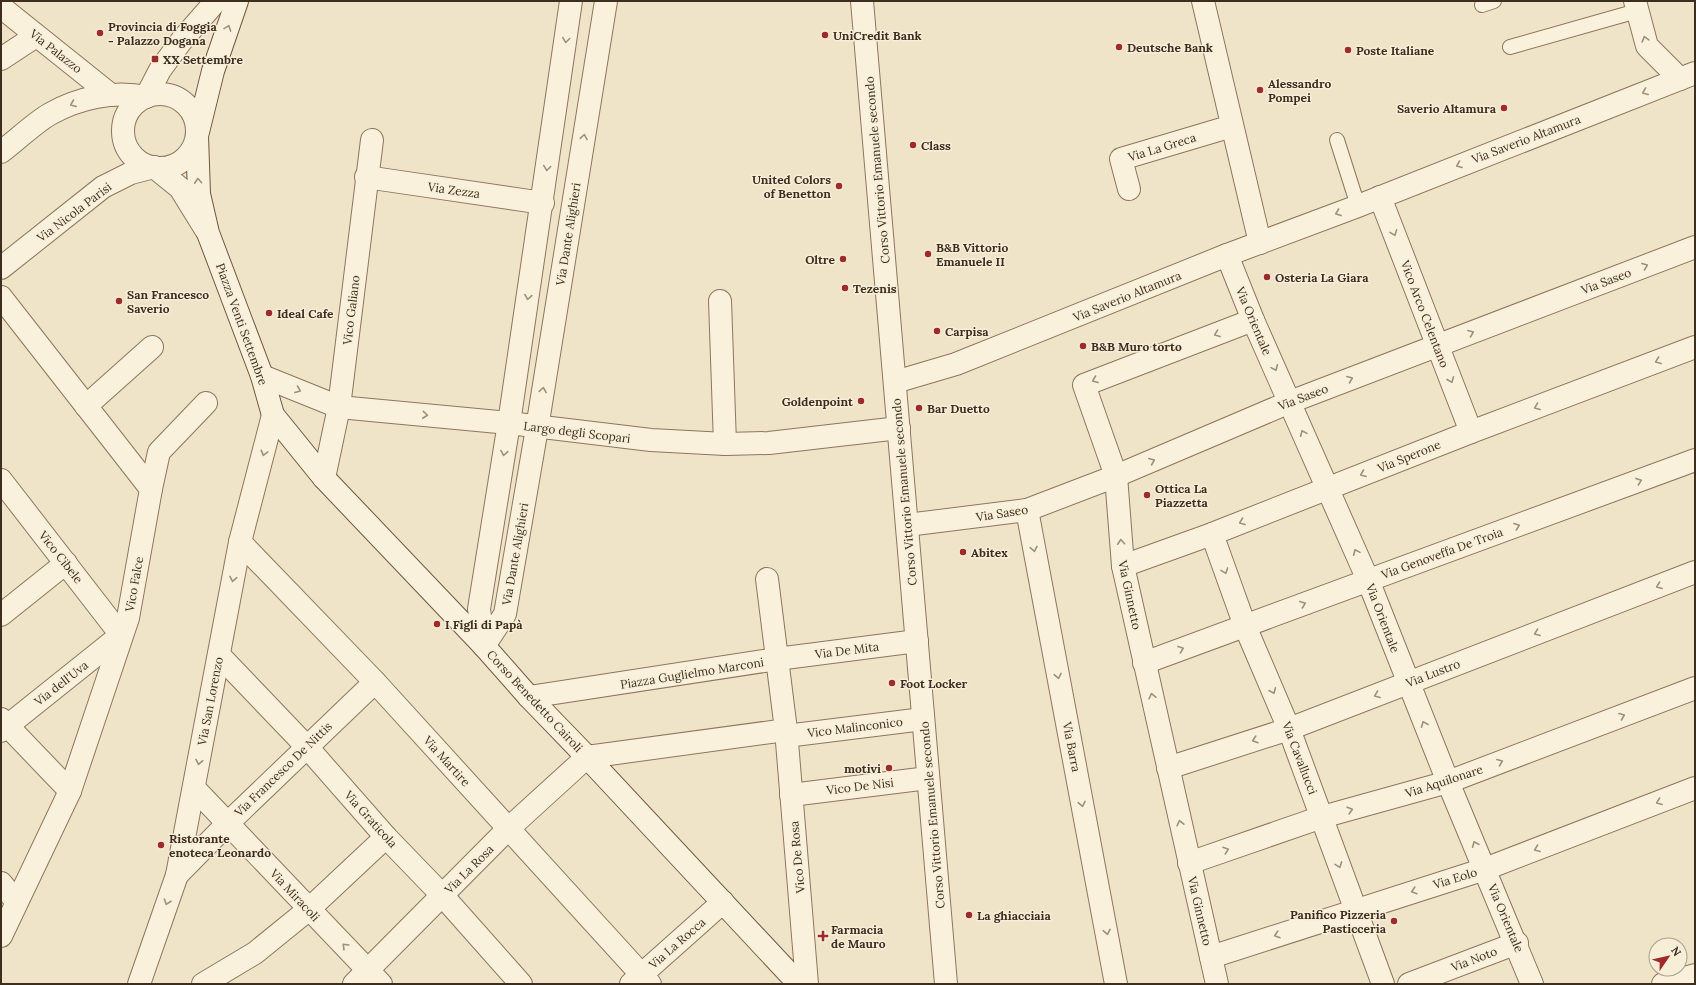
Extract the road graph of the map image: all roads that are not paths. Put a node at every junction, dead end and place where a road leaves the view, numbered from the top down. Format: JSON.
{"nodes":[{"id":1,"x":216,"y":1,"type":"edge"},
{"id":2,"x":237,"y":1,"type":"edge"},
{"id":3,"x":571,"y":1,"type":"edge"},
{"id":4,"x":606,"y":1,"type":"edge"},
{"id":5,"x":862,"y":1,"type":"edge"},
{"id":6,"x":1203,"y":1,"type":"edge"},
{"id":7,"x":1636,"y":6,"type":"edge"},
{"id":8,"x":1,"y":8,"type":"edge"},
{"id":9,"x":36,"y":36,"type":"junction"},
{"id":10,"x":1510,"y":47,"type":"dead end"},
{"id":11,"x":1,"y":59,"type":"edge"},
{"id":12,"x":1687,"y":76,"type":"edge"},
{"id":13,"x":111,"y":95,"type":"junction"},
{"id":14,"x":146,"y":97,"type":"junction"},
{"id":15,"x":1232,"y":126,"type":"junction"},
{"id":16,"x":197,"y":136,"type":"junction"},
{"id":17,"x":372,"y":140,"type":"dead end"},
{"id":18,"x":1337,"y":140,"type":"dead end"},
{"id":19,"x":1,"y":152,"type":"edge"},
{"id":20,"x":154,"y":167,"type":"junction"},
{"id":21,"x":366,"y":177,"type":"junction"},
{"id":22,"x":1129,"y":189,"type":"dead end"},
{"id":23,"x":1380,"y":197,"type":"junction"},
{"id":24,"x":542,"y":203,"type":"junction"},
{"id":25,"x":1358,"y":206,"type":"junction"},
{"id":26,"x":208,"y":233,"type":"junction"},
{"id":27,"x":1260,"y":243,"type":"junction"},
{"id":28,"x":1695,"y":247,"type":"edge"},
{"id":29,"x":1227,"y":255,"type":"junction"},
{"id":30,"x":1,"y":268,"type":"edge"},
{"id":31,"x":1,"y":297,"type":"edge"},
{"id":32,"x":720,"y":301,"type":"dead end"},
{"id":33,"x":1253,"y":320,"type":"junction"},
{"id":34,"x":1437,"y":346,"type":"junction"},
{"id":35,"x":152,"y":347,"type":"dead end"},
{"id":36,"x":1695,"y":347,"type":"edge"},
{"id":37,"x":262,"y":376,"type":"junction"},
{"id":38,"x":895,"y":382,"type":"junction"},
{"id":39,"x":1290,"y":402,"type":"junction"},
{"id":40,"x":206,"y":403,"type":"dead end"},
{"id":41,"x":86,"y":406,"type":"junction"},
{"id":42,"x":339,"y":407,"type":"junction"},
{"id":43,"x":273,"y":415,"type":"junction"},
{"id":44,"x":509,"y":423,"type":"junction"},
{"id":45,"x":537,"y":428,"type":"junction"},
{"id":46,"x":899,"y":428,"type":"junction"},
{"id":47,"x":1471,"y":432,"type":"junction"},
{"id":48,"x":725,"y":444,"type":"junction"},
{"id":49,"x":1695,"y":460,"type":"edge"},
{"id":50,"x":1116,"y":476,"type":"junction"},
{"id":51,"x":324,"y":478,"type":"junction"},
{"id":52,"x":1328,"y":488,"type":"junction"},
{"id":53,"x":151,"y":489,"type":"junction"},
{"id":54,"x":5,"y":492,"type":"edge"},
{"id":55,"x":1027,"y":510,"type":"junction"},
{"id":56,"x":907,"y":525,"type":"junction"},
{"id":57,"x":1212,"y":534,"type":"junction"},
{"id":58,"x":240,"y":542,"type":"junction"},
{"id":59,"x":66,"y":562,"type":"junction"},
{"id":60,"x":1123,"y":566,"type":"junction"},
{"id":61,"x":1695,"y":572,"type":"edge"},
{"id":62,"x":766,"y":579,"type":"dead end"},
{"id":63,"x":1368,"y":580,"type":"junction"},
{"id":64,"x":1,"y":615,"type":"edge"},
{"id":65,"x":1245,"y":626,"type":"junction"},
{"id":66,"x":121,"y":635,"type":"junction"},
{"id":67,"x":917,"y":642,"type":"junction"},
{"id":68,"x":484,"y":646,"type":"junction"},
{"id":69,"x":219,"y":655,"type":"junction"},
{"id":70,"x":777,"y":659,"type":"junction"},
{"id":71,"x":1144,"y":662,"type":"junction"},
{"id":72,"x":375,"y":682,"type":"junction"},
{"id":73,"x":1408,"y":683,"type":"junction"},
{"id":74,"x":1695,"y":688,"type":"edge"},
{"id":75,"x":529,"y":697,"type":"junction"},
{"id":76,"x":923,"y":719,"type":"junction"},
{"id":77,"x":3,"y":725,"type":"edge"},
{"id":78,"x":1289,"y":729,"type":"junction"},
{"id":79,"x":786,"y":733,"type":"junction"},
{"id":80,"x":307,"y":747,"type":"junction"},
{"id":81,"x":587,"y":757,"type":"junction"},
{"id":82,"x":1168,"y":768,"type":"junction"},
{"id":83,"x":928,"y":778,"type":"junction"},
{"id":84,"x":1448,"y":782,"type":"junction"},
{"id":85,"x":194,"y":788,"type":"junction"},
{"id":86,"x":1695,"y":788,"type":"edge"},
{"id":87,"x":70,"y":791,"type":"junction"},
{"id":88,"x":791,"y":795,"type":"junction"},
{"id":89,"x":1322,"y":817,"type":"junction"},
{"id":90,"x":228,"y":822,"type":"junction"},
{"id":91,"x":508,"y":829,"type":"junction"},
{"id":92,"x":386,"y":837,"type":"junction"},
{"id":93,"x":1189,"y":863,"type":"junction"},
{"id":94,"x":1485,"y":869,"type":"junction"},
{"id":95,"x":177,"y":875,"type":"junction"},
{"id":96,"x":1,"y":883,"type":"edge"},
{"id":97,"x":442,"y":895,"type":"junction"},
{"id":98,"x":16,"y":901,"type":"junction"},
{"id":99,"x":723,"y":902,"type":"junction"},
{"id":100,"x":308,"y":910,"type":"junction"},
{"id":101,"x":1355,"y":910,"type":"junction"},
{"id":102,"x":1,"y":936,"type":"edge"},
{"id":103,"x":1517,"y":943,"type":"junction"},
{"id":104,"x":1211,"y":957,"type":"junction"},
{"id":105,"x":1695,"y":975,"type":"edge"},
{"id":106,"x":368,"y":979,"type":"edge"},
{"id":107,"x":641,"y":981,"type":"edge"},
{"id":108,"x":139,"y":984,"type":"edge"},
{"id":109,"x":203,"y":984,"type":"edge"},
{"id":110,"x":521,"y":984,"type":"edge"},
{"id":111,"x":799,"y":984,"type":"edge"},
{"id":112,"x":808,"y":984,"type":"edge"},
{"id":113,"x":946,"y":984,"type":"edge"},
{"id":114,"x":1116,"y":984,"type":"edge"},
{"id":115,"x":1217,"y":984,"type":"edge"},
{"id":116,"x":1383,"y":984,"type":"edge"},
{"id":117,"x":1409,"y":984,"type":"edge"},
{"id":118,"x":1532,"y":984,"type":"edge"},
{"id":119,"x":1663,"y":984,"type":"edge"}],
"edges":[{"from":1,"to":14,"type":"street","name":"Piazza Venti Settembre"},
{"from":16,"to":2,"type":"street","name":"Piazza Venti Settembre","one_way":true},
{"from":3,"to":24,"type":"street","one_way":true},
{"from":45,"to":4,"type":"street","name":"Via Dante Alighieri","one_way":true},
{"from":5,"to":38,"type":"street","name":"Corso Vittorio Emanuele secondo"},
{"from":6,"to":15,"type":"street"},
{"from":7,"to":10,"type":"lane"},
{"from":12,"to":7,"type":"street","one_way":true},
{"from":8,"to":9,"type":"street","name":"Via Palazzo"},
{"from":9,"to":11,"type":"street"},
{"from":9,"to":13,"type":"street","name":"Via Palazzo"},
{"from":12,"to":23,"type":"street","name":"Via Saverio Altamura","one_way":true},
{"from":13,"to":14,"type":"street","name":"Piazza Venti Settembre"},
{"from":13,"to":19,"type":"street","name":"Piazza Venti Settembre","one_way":true},
{"from":14,"to":16,"type":"street","name":"Piazza Venti Settembre"},
{"from":14,"to":20,"type":"street","name":"Piazza Venti Settembre"},
{"from":15,"to":22,"type":"street","name":"Via La Greca"},
{"from":15,"to":27,"type":"street"},
{"from":16,"to":20,"type":"street","name":"Piazza Venti Settembre"},
{"from":26,"to":16,"type":"street","name":"Piazza Venti Settembre","one_way":true},
{"from":17,"to":21,"type":"street","name":"Vico Galiano"},
{"from":18,"to":25,"type":"lane"},
{"from":20,"to":26,"type":"street","name":"Piazza Venti Settembre"},
{"from":20,"to":30,"type":"street","name":"Via Nicola Parisi"},
{"from":21,"to":24,"type":"street","name":"Via Zezza"},
{"from":21,"to":42,"type":"street","name":"Vico Galiano"},
{"from":23,"to":25,"type":"street","name":"Via Saverio Altamura"},
{"from":23,"to":34,"type":"street","name":"Vico Arco Celentano","one_way":true},
{"from":24,"to":44,"type":"street","one_way":true},
{"from":25,"to":27,"type":"street","name":"Via Saverio Altamura","one_way":true},
{"from":26,"to":37,"type":"street","name":"Piazza Venti Settembre"},
{"from":27,"to":29,"type":"street","name":"Via Saverio Altamura"},
{"from":34,"to":28,"type":"street","name":"Via Saseo","one_way":true},
{"from":29,"to":33,"type":"street","name":"Via Orientale"},
{"from":29,"to":38,"type":"street","name":"Via Saverio Altamura"},
{"from":31,"to":41,"type":"street"},
{"from":32,"to":48,"type":"street"},
{"from":33,"to":39,"type":"street","name":"Via Orientale","one_way":true},
{"from":33,"to":50,"type":"street","name":"Via Ginnetto","one_way":true},
{"from":39,"to":34,"type":"street","name":"Via Saseo","one_way":true},
{"from":34,"to":47,"type":"street","name":"Vico Arco Celentano","one_way":true},
{"from":35,"to":41,"type":"street"},
{"from":36,"to":47,"type":"street","name":"Via Sperone","one_way":true},
{"from":37,"to":42,"type":"street","name":"Largo degli Scopari","one_way":true},
{"from":37,"to":43,"type":"street","name":"Piazza Venti Settembre"},
{"from":38,"to":46,"type":"street","name":"Corso Vittorio Emanuele secondo"},
{"from":50,"to":39,"type":"street","name":"Via Saseo","one_way":true},
{"from":52,"to":39,"type":"street","name":"Via Orientale","one_way":true},
{"from":40,"to":53,"type":"street","name":"Vico Falce"},
{"from":41,"to":53,"type":"street"},
{"from":42,"to":44,"type":"street","name":"Largo degli Scopari","one_way":true},
{"from":42,"to":51,"type":"street","name":"Vico Galiano"},
{"from":43,"to":51,"type":"street","name":"Corso Benedetto Cairoli"},
{"from":43,"to":58,"type":"street","name":"Via San Lorenzo","one_way":true},
{"from":44,"to":45,"type":"street","name":"Largo degli Scopari"},
{"from":44,"to":68,"type":"street","one_way":true},
{"from":45,"to":48,"type":"street","name":"Largo degli Scopari"},
{"from":45,"to":68,"type":"street","name":"Via Dante Alighieri"},
{"from":46,"to":48,"type":"street","name":"Largo degli Scopari"},
{"from":46,"to":56,"type":"street","name":"Corso Vittorio Emanuele secondo"},
{"from":47,"to":52,"type":"street","name":"Via Sperone","one_way":true},
{"from":63,"to":49,"type":"street","name":"Via Genoveffa De Troia","one_way":true},
{"from":50,"to":55,"type":"street","name":"Via Saseo"},
{"from":60,"to":50,"type":"street","name":"Via Ginnetto","one_way":true},
{"from":51,"to":68,"type":"street","name":"Corso Benedetto Cairoli"},
{"from":52,"to":57,"type":"street","name":"Via Sperone","one_way":true},
{"from":63,"to":52,"type":"street","name":"Via Orientale","one_way":true},
{"from":53,"to":66,"type":"street","name":"Vico Falce"},
{"from":54,"to":59,"type":"street","name":"Vico Cibele"},
{"from":55,"to":56,"type":"street","name":"Via Saseo"},
{"from":55,"to":114,"type":"street","name":"Via Barra","one_way":true},
{"from":56,"to":67,"type":"street","name":"Corso Vittorio Emanuele secondo"},
{"from":57,"to":60,"type":"street","name":"Via Sperone"},
{"from":57,"to":65,"type":"street","name":"Via Cavallucci","one_way":true},
{"from":58,"to":69,"type":"street","name":"Via San Lorenzo","one_way":true},
{"from":58,"to":72,"type":"street","name":"Via Martire"},
{"from":59,"to":64,"type":"street"},
{"from":59,"to":66,"type":"street","name":"Vico Cibele"},
{"from":60,"to":71,"type":"street","name":"Via Ginnetto"},
{"from":61,"to":73,"type":"street","name":"Via Lustro","one_way":true},
{"from":62,"to":70,"type":"street"},
{"from":65,"to":63,"type":"street","name":"Via Genoveffa De Troia","one_way":true},
{"from":63,"to":73,"type":"street","name":"Via Orientale"},
{"from":71,"to":65,"type":"street","name":"Via Genoveffa De Troia","one_way":true},
{"from":65,"to":78,"type":"street","name":"Via Cavallucci","one_way":true},
{"from":66,"to":77,"type":"street","name":"Via dell'Uva"},
{"from":66,"to":87,"type":"street","name":"Vico Falce"},
{"from":67,"to":70,"type":"street","name":"Via De Mita"},
{"from":67,"to":76,"type":"street","name":"Corso Vittorio Emanuele secondo"},
{"from":68,"to":75,"type":"street","name":"Corso Benedetto Cairoli"},
{"from":69,"to":80,"type":"street","name":"Via Graticola"},
{"from":69,"to":85,"type":"street","name":"Via San Lorenzo","one_way":true},
{"from":70,"to":75,"type":"street","name":"Piazza Guglielmo Marconi"},
{"from":70,"to":79,"type":"street","name":"Piazza Guglielmo Marconi"},
{"from":82,"to":71,"type":"street","name":"Via Ginnetto","one_way":true},
{"from":72,"to":80,"type":"street","name":"Via Francesco De Nittis"},
{"from":72,"to":91,"type":"street","name":"Via Martire"},
{"from":73,"to":78,"type":"street","name":"Via Lustro","one_way":true},
{"from":84,"to":73,"type":"street","name":"Via Orientale","one_way":true},
{"from":84,"to":74,"type":"street","name":"Via Aquilonare","one_way":true},
{"from":75,"to":81,"type":"street","name":"Corso Benedetto Cairoli"},
{"from":76,"to":79,"type":"street","name":"Vico Malinconico"},
{"from":76,"to":83,"type":"street","name":"Corso Vittorio Emanuele secondo"},
{"from":77,"to":87,"type":"street"},
{"from":78,"to":82,"type":"street","name":"Via Lustro","one_way":true},
{"from":78,"to":89,"type":"street","name":"Via Cavallucci"},
{"from":79,"to":81,"type":"street"},
{"from":79,"to":88,"type":"street","name":"Vico De Rosa"},
{"from":80,"to":90,"type":"street","name":"Via Francesco De Nittis"},
{"from":80,"to":92,"type":"street","name":"Via Graticola"},
{"from":81,"to":91,"type":"street","name":"Via La Rosa"},
{"from":81,"to":99,"type":"street","name":"Corso Benedetto Cairoli"},
{"from":93,"to":82,"type":"street","name":"Via Ginnetto","one_way":true},
{"from":83,"to":88,"type":"street","name":"Vico De Nisi"},
{"from":83,"to":113,"type":"street","name":"Corso Vittorio Emanuele secondo"},
{"from":89,"to":84,"type":"street","name":"Via Aquilonare","one_way":true},
{"from":94,"to":84,"type":"street","name":"Via Orientale","one_way":true},
{"from":85,"to":90,"type":"street","name":"Via Miracoli"},
{"from":85,"to":95,"type":"street","name":"Via San Lorenzo"},
{"from":86,"to":94,"type":"street","name":"Via Eolo","one_way":true},
{"from":87,"to":98,"type":"street","name":"Vico Falce"},
{"from":88,"to":112,"type":"street","name":"Vico De Rosa"},
{"from":93,"to":89,"type":"street","name":"Via Aquilonare","one_way":true},
{"from":89,"to":101,"type":"street","name":"Via Cavallucci","one_way":true},
{"from":90,"to":95,"type":"street","name":"Via Francesco De Nittis"},
{"from":90,"to":100,"type":"street","name":"Via Miracoli"},
{"from":91,"to":97,"type":"street","name":"Via La Rosa"},
{"from":91,"to":107,"type":"street","name":"Via Martire"},
{"from":92,"to":97,"type":"street","name":"Via Graticola"},
{"from":92,"to":100,"type":"street"},
{"from":93,"to":104,"type":"street","name":"Via Ginnetto"},
{"from":94,"to":101,"type":"street","name":"Via Eolo","one_way":true},
{"from":94,"to":103,"type":"street","name":"Via Orientale"},
{"from":95,"to":108,"type":"street","name":"Via San Lorenzo","one_way":true},
{"from":96,"to":98,"type":"street"},
{"from":97,"to":106,"type":"street","name":"Via La Rosa"},
{"from":97,"to":110,"type":"street","name":"Via Graticola"},
{"from":98,"to":102,"type":"street","name":"Vico Falce"},
{"from":99,"to":107,"type":"street","name":"Via La Rocca"},
{"from":99,"to":111,"type":"street","name":"Corso Benedetto Cairoli"},
{"from":106,"to":100,"type":"street","name":"Via Miracoli","one_way":true},
{"from":100,"to":109,"type":"street"},
{"from":101,"to":104,"type":"street","name":"Via Eolo","one_way":true},
{"from":101,"to":116,"type":"street","name":"Via Cavallucci"},
{"from":103,"to":117,"type":"street","name":"Via Noto"},
{"from":103,"to":118,"type":"street","name":"Via Orientale"},
{"from":104,"to":115,"type":"street","name":"Via Ginnetto"},
{"from":105,"to":119,"type":"street"}]}
